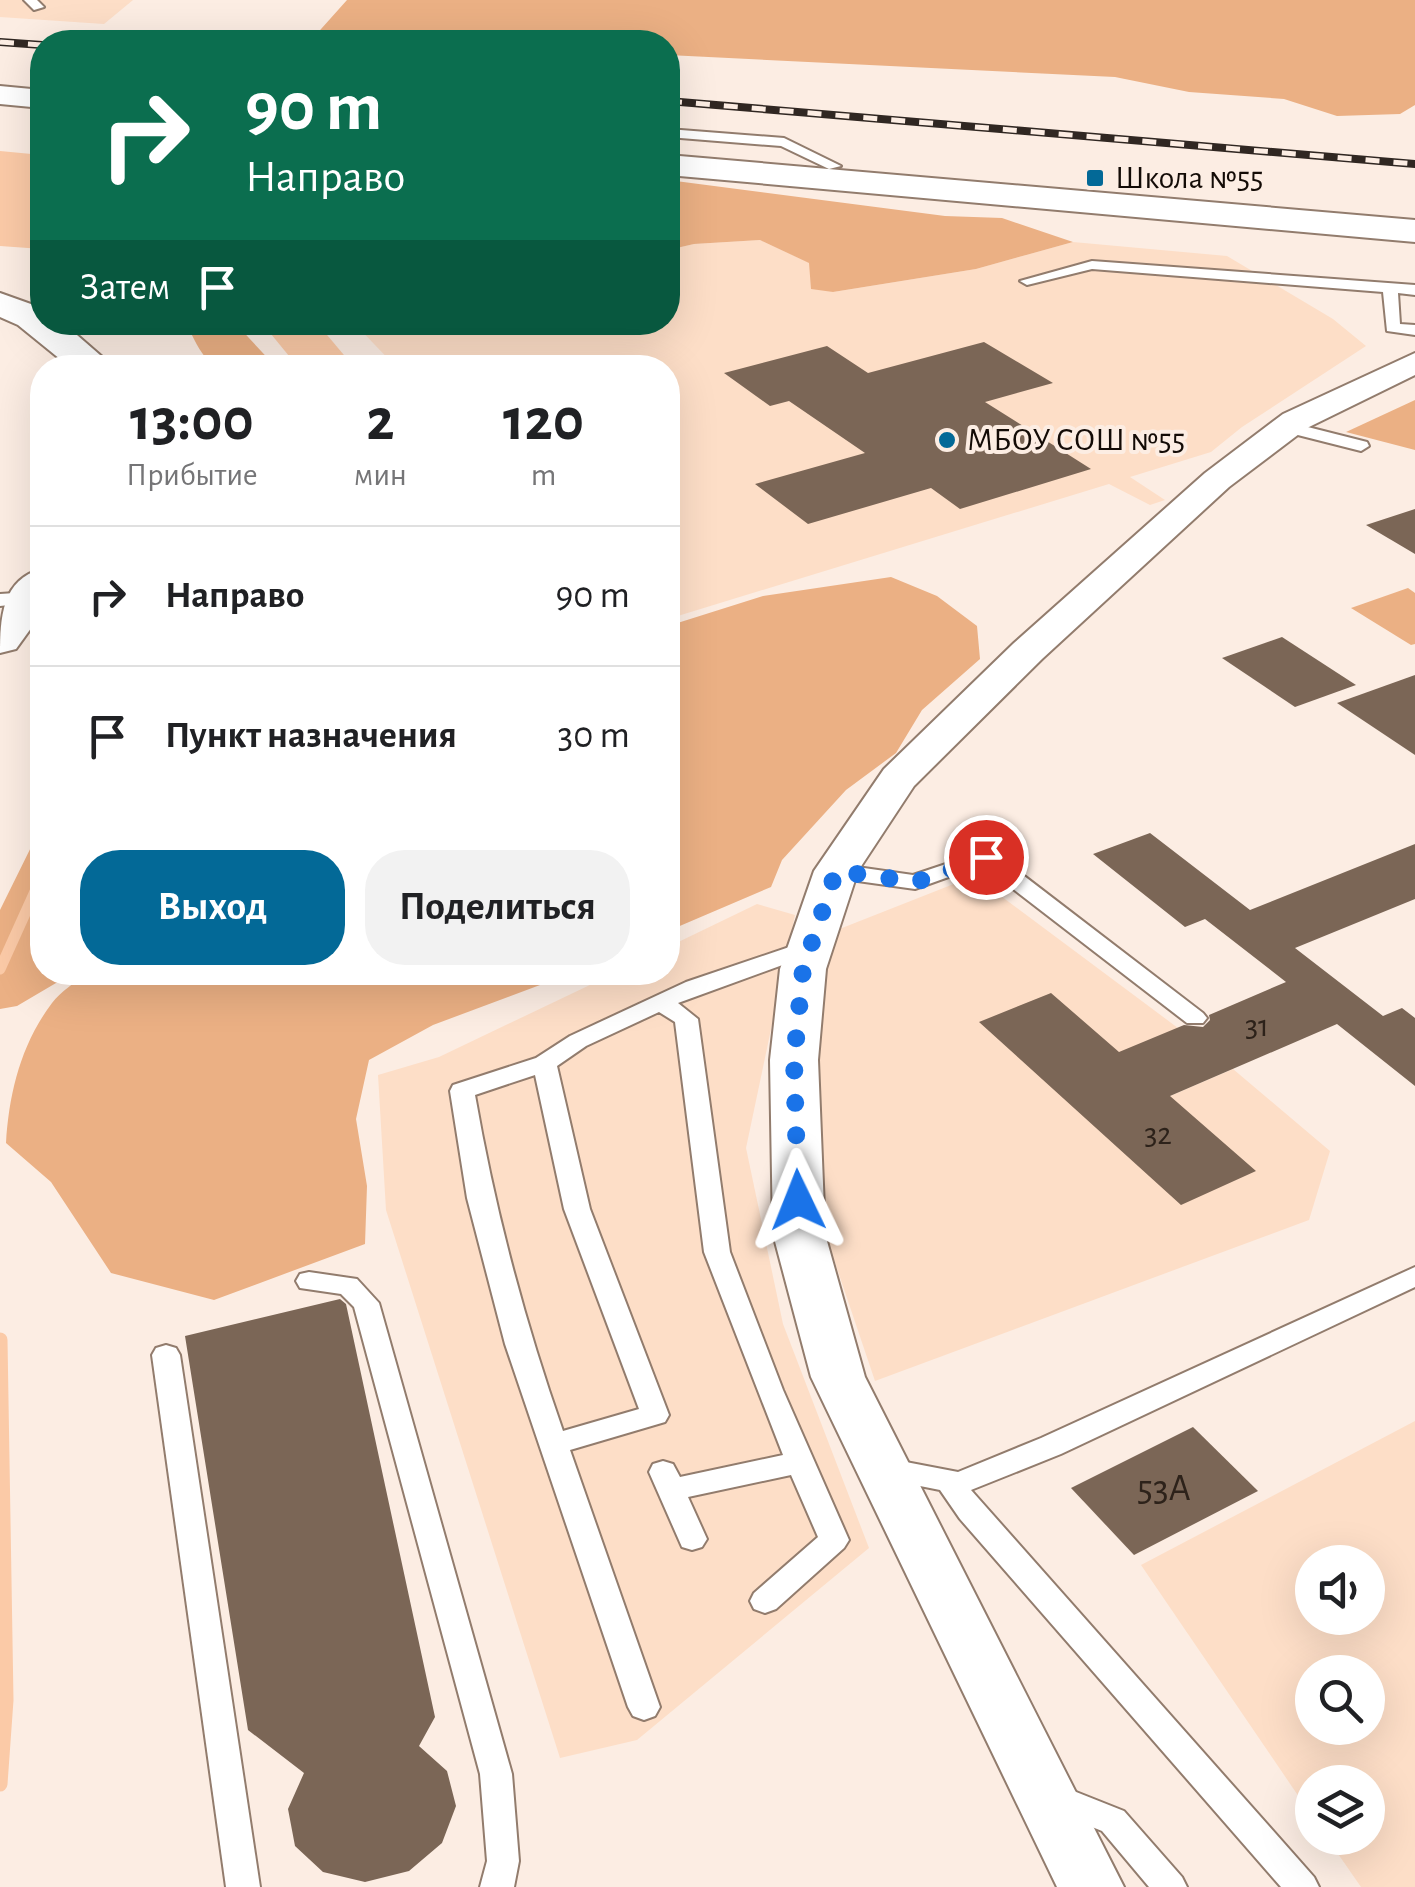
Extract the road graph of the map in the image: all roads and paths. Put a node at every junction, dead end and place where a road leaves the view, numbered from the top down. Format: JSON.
{"nodes":[{"id":1,"x":0,"y":95,"type":"edge"},
{"id":2,"x":30,"y":98,"type":"edge"},
{"id":3,"x":0,"y":108,"type":"edge"},
{"id":4,"x":30,"y":111,"type":"edge"},
{"id":5,"x":680,"y":135,"type":"edge"},
{"id":6,"x":680,"y":152,"type":"edge"},
{"id":7,"x":680,"y":166,"type":"edge"},
{"id":8,"x":834,"y":166,"type":"junction"},
{"id":9,"x":1415,"y":216,"type":"edge"},
{"id":10,"x":1415,"y":231,"type":"edge"},
{"id":11,"x":1027,"y":281,"type":"dead end"},
{"id":12,"x":1390,"y":289,"type":"junction"},
{"id":13,"x":1415,"y":290,"type":"edge"},
{"id":14,"x":5,"y":310,"type":"edge"},
{"id":15,"x":30,"y":317,"type":"edge"},
{"id":16,"x":1415,"y":330,"type":"edge"},
{"id":17,"x":54,"y":335,"type":"edge"},
{"id":18,"x":79,"y":355,"type":"edge"},
{"id":19,"x":1415,"y":363,"type":"edge"},
{"id":20,"x":1288,"y":427,"type":"junction"},
{"id":21,"x":1361,"y":446,"type":"dead end"},
{"id":22,"x":24,"y":593,"type":"edge"},
{"id":23,"x":0,"y":639,"type":"edge"},
{"id":24,"x":836,"y":871,"type":"junction"},
{"id":25,"x":810,"y":948,"type":"junction"},
{"id":26,"x":661,"y":1003,"type":"junction"},
{"id":27,"x":1194,"y":1018,"type":"dead end"},
{"id":28,"x":544,"y":1064,"type":"junction"},
{"id":29,"x":1415,"y":1276,"type":"edge"},
{"id":30,"x":309,"y":1281,"type":"dead end"},
{"id":31,"x":166,"y":1355,"type":"dead end"},
{"id":32,"x":553,"y":1444,"type":"junction"},
{"id":33,"x":800,"y":1462,"type":"junction"},
{"id":34,"x":884,"y":1469,"type":"junction"},
{"id":35,"x":951,"y":1484,"type":"junction"},
{"id":36,"x":692,"y":1539,"type":"dead end"},
{"id":37,"x":766,"y":1601,"type":"dead end"},
{"id":38,"x":644,"y":1707,"type":"dead end"},
{"id":39,"x":1044,"y":1792,"type":"junction"},
{"id":40,"x":243,"y":1887,"type":"edge"},
{"id":41,"x":498,"y":1887,"type":"edge"},
{"id":42,"x":1092,"y":1887,"type":"edge"},
{"id":43,"x":1170,"y":1887,"type":"edge"},
{"id":44,"x":1302,"y":1887,"type":"edge"}],
"edges":[{"from":1,"to":2,"type":"main road"},
{"from":3,"to":4,"type":"main road"},
{"from":5,"to":8,"type":"lane"},
{"from":6,"to":8,"type":"main road"},
{"from":7,"to":10,"type":"main road"},
{"from":8,"to":9,"type":"main road"},
{"from":11,"to":12,"type":"lane"},
{"from":12,"to":13,"type":"lane"},
{"from":12,"to":16,"type":"lane"},
{"from":14,"to":15,"type":"main road"},
{"from":17,"to":18,"type":"main road"},
{"from":19,"to":20,"type":"street"},
{"from":20,"to":21,"type":"lane"},
{"from":20,"to":24,"type":"street"},
{"from":22,"to":23,"type":"main road"},
{"from":24,"to":25,"type":"street"},
{"from":24,"to":27,"type":"lane"},
{"from":25,"to":26,"type":"lane"},
{"from":25,"to":34,"type":"street"},
{"from":26,"to":28,"type":"lane"},
{"from":26,"to":33,"type":"lane"},
{"from":28,"to":32,"type":"lane"},
{"from":28,"to":32,"type":"lane"},
{"from":29,"to":35,"type":"lane"},
{"from":30,"to":41,"type":"lane"},
{"from":31,"to":40,"type":"lane"},
{"from":32,"to":38,"type":"lane"},
{"from":33,"to":36,"type":"lane"},
{"from":33,"to":37,"type":"lane"},
{"from":34,"to":35,"type":"lane"},
{"from":34,"to":39,"type":"street"},
{"from":35,"to":44,"type":"lane"},
{"from":39,"to":42,"type":"street"},
{"from":39,"to":43,"type":"lane"}]}
